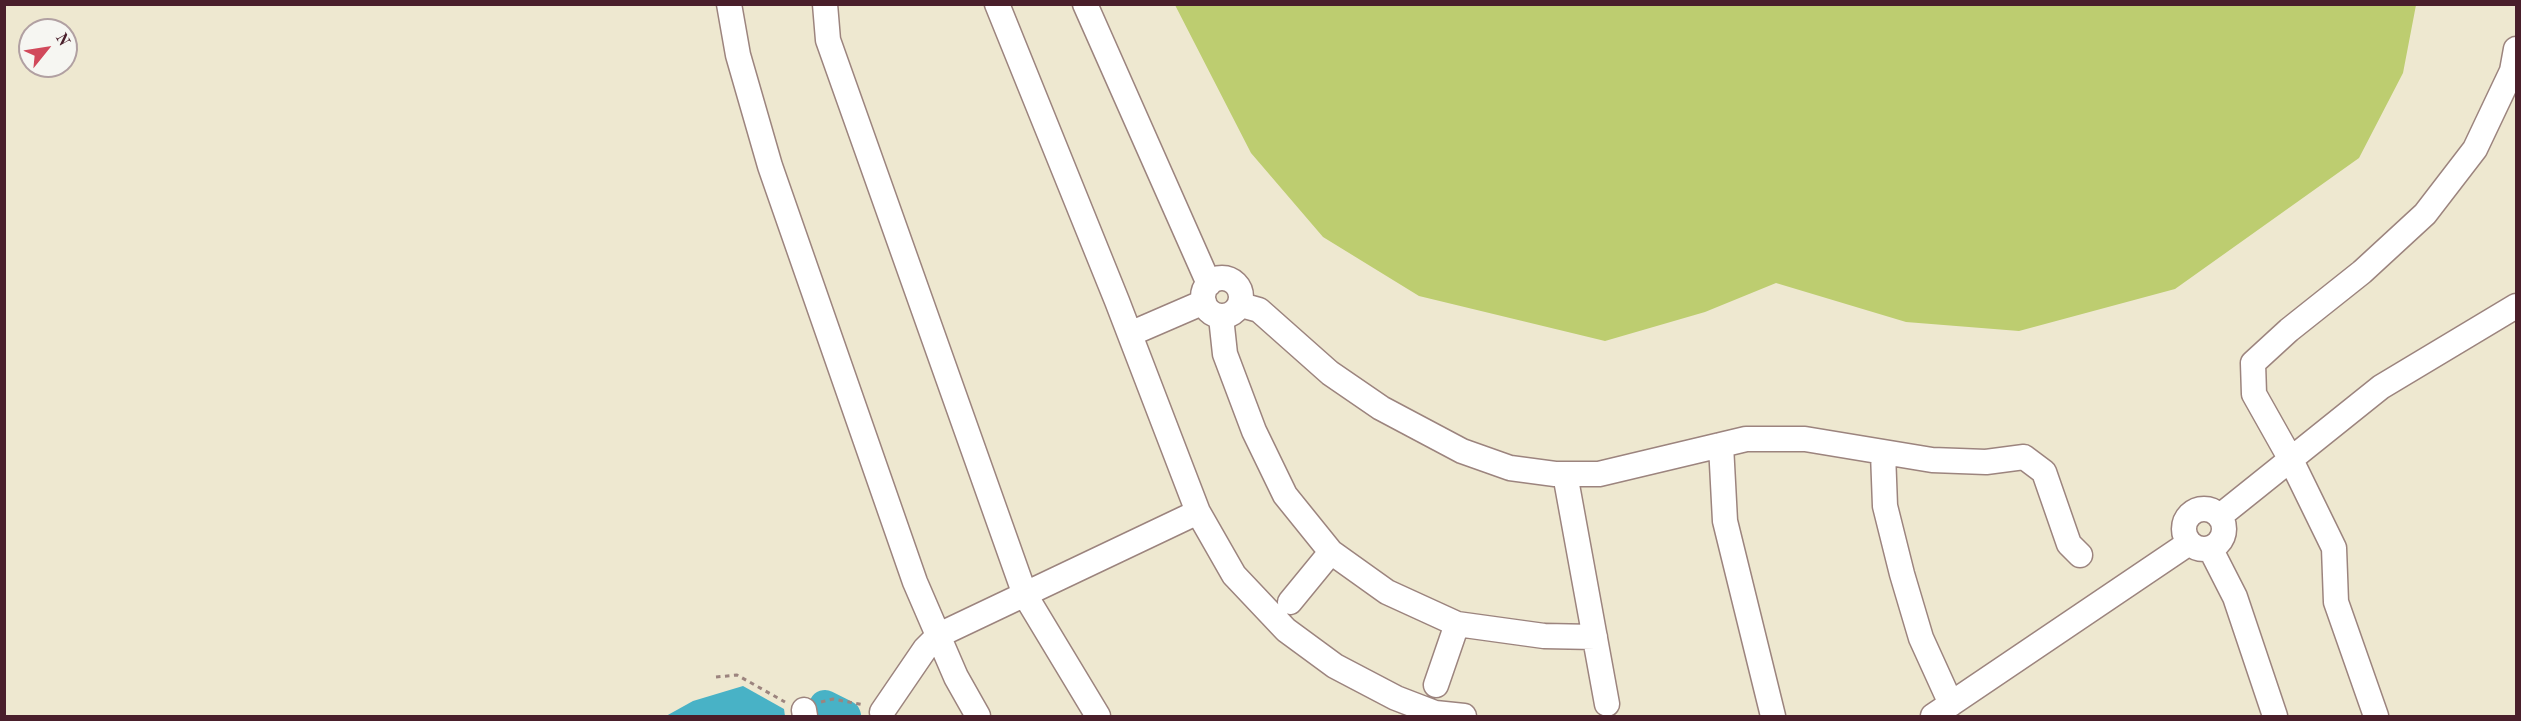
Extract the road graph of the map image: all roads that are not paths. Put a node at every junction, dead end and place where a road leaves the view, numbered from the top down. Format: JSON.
{"nodes":[{"id":1,"x":729,"y":4,"type":"edge"},
{"id":2,"x":825,"y":4,"type":"edge"},
{"id":3,"x":997,"y":4,"type":"edge"},
{"id":4,"x":1085,"y":4,"type":"edge"},
{"id":5,"x":2517,"y":48,"type":"edge"},
{"id":6,"x":1218,"y":302,"type":"junction"},
{"id":7,"x":2517,"y":306,"type":"edge"},
{"id":8,"x":1130,"y":334,"type":"junction"},
{"id":9,"x":1721,"y":445,"type":"junction"},
{"id":10,"x":1883,"y":453,"type":"junction"},
{"id":11,"x":2290,"y":458,"type":"junction"},
{"id":12,"x":1565,"y":474,"type":"junction"},
{"id":13,"x":1198,"y":513,"type":"junction"},
{"id":14,"x":2220,"y":516,"type":"junction"},
{"id":15,"x":2199,"y":545,"type":"junction"},
{"id":16,"x":1331,"y":552,"type":"junction"},
{"id":17,"x":2080,"y":555,"type":"dead end"},
{"id":18,"x":1025,"y":594,"type":"junction"},
{"id":19,"x":1290,"y":602,"type":"dead end"},
{"id":20,"x":1457,"y":624,"type":"junction"},
{"id":21,"x":939,"y":635,"type":"junction"},
{"id":22,"x":1595,"y":637,"type":"junction"},
{"id":23,"x":1436,"y":685,"type":"dead end"},
{"id":24,"x":1607,"y":704,"type":"dead end"},
{"id":25,"x":1942,"y":710,"type":"edge"},
{"id":26,"x":882,"y":712,"type":"dead end"},
{"id":27,"x":978,"y":717,"type":"edge"},
{"id":28,"x":1098,"y":717,"type":"edge"},
{"id":29,"x":1464,"y":717,"type":"edge"},
{"id":30,"x":1773,"y":717,"type":"edge"},
{"id":31,"x":2275,"y":717,"type":"edge"},
{"id":32,"x":2376,"y":717,"type":"edge"}],
"edges":[{"from":1,"to":21,"type":"street"},
{"from":2,"to":18,"type":"street"},
{"from":3,"to":8,"type":"street"},
{"from":4,"to":6,"type":"street"},
{"from":5,"to":11,"type":"street"},
{"from":6,"to":8,"type":"street"},
{"from":6,"to":12,"type":"street"},
{"from":6,"to":16,"type":"street"},
{"from":7,"to":11,"type":"street"},
{"from":8,"to":13,"type":"street"},
{"from":9,"to":10,"type":"street"},
{"from":9,"to":12,"type":"street"},
{"from":9,"to":30,"type":"street"},
{"from":10,"to":17,"type":"street"},
{"from":10,"to":25,"type":"street"},
{"from":11,"to":14,"type":"street"},
{"from":11,"to":32,"type":"street"},
{"from":12,"to":22,"type":"street"},
{"from":13,"to":18,"type":"street"},
{"from":13,"to":29,"type":"street"},
{"from":14,"to":15,"type":"street"},
{"from":14,"to":15,"type":"street"},
{"from":15,"to":25,"type":"street"},
{"from":15,"to":31,"type":"street"},
{"from":16,"to":19,"type":"street"},
{"from":16,"to":20,"type":"street"},
{"from":18,"to":21,"type":"street"},
{"from":18,"to":28,"type":"street"},
{"from":20,"to":22,"type":"street"},
{"from":20,"to":23,"type":"street"},
{"from":21,"to":26,"type":"street"},
{"from":21,"to":27,"type":"street"},
{"from":22,"to":24,"type":"street"}]}
